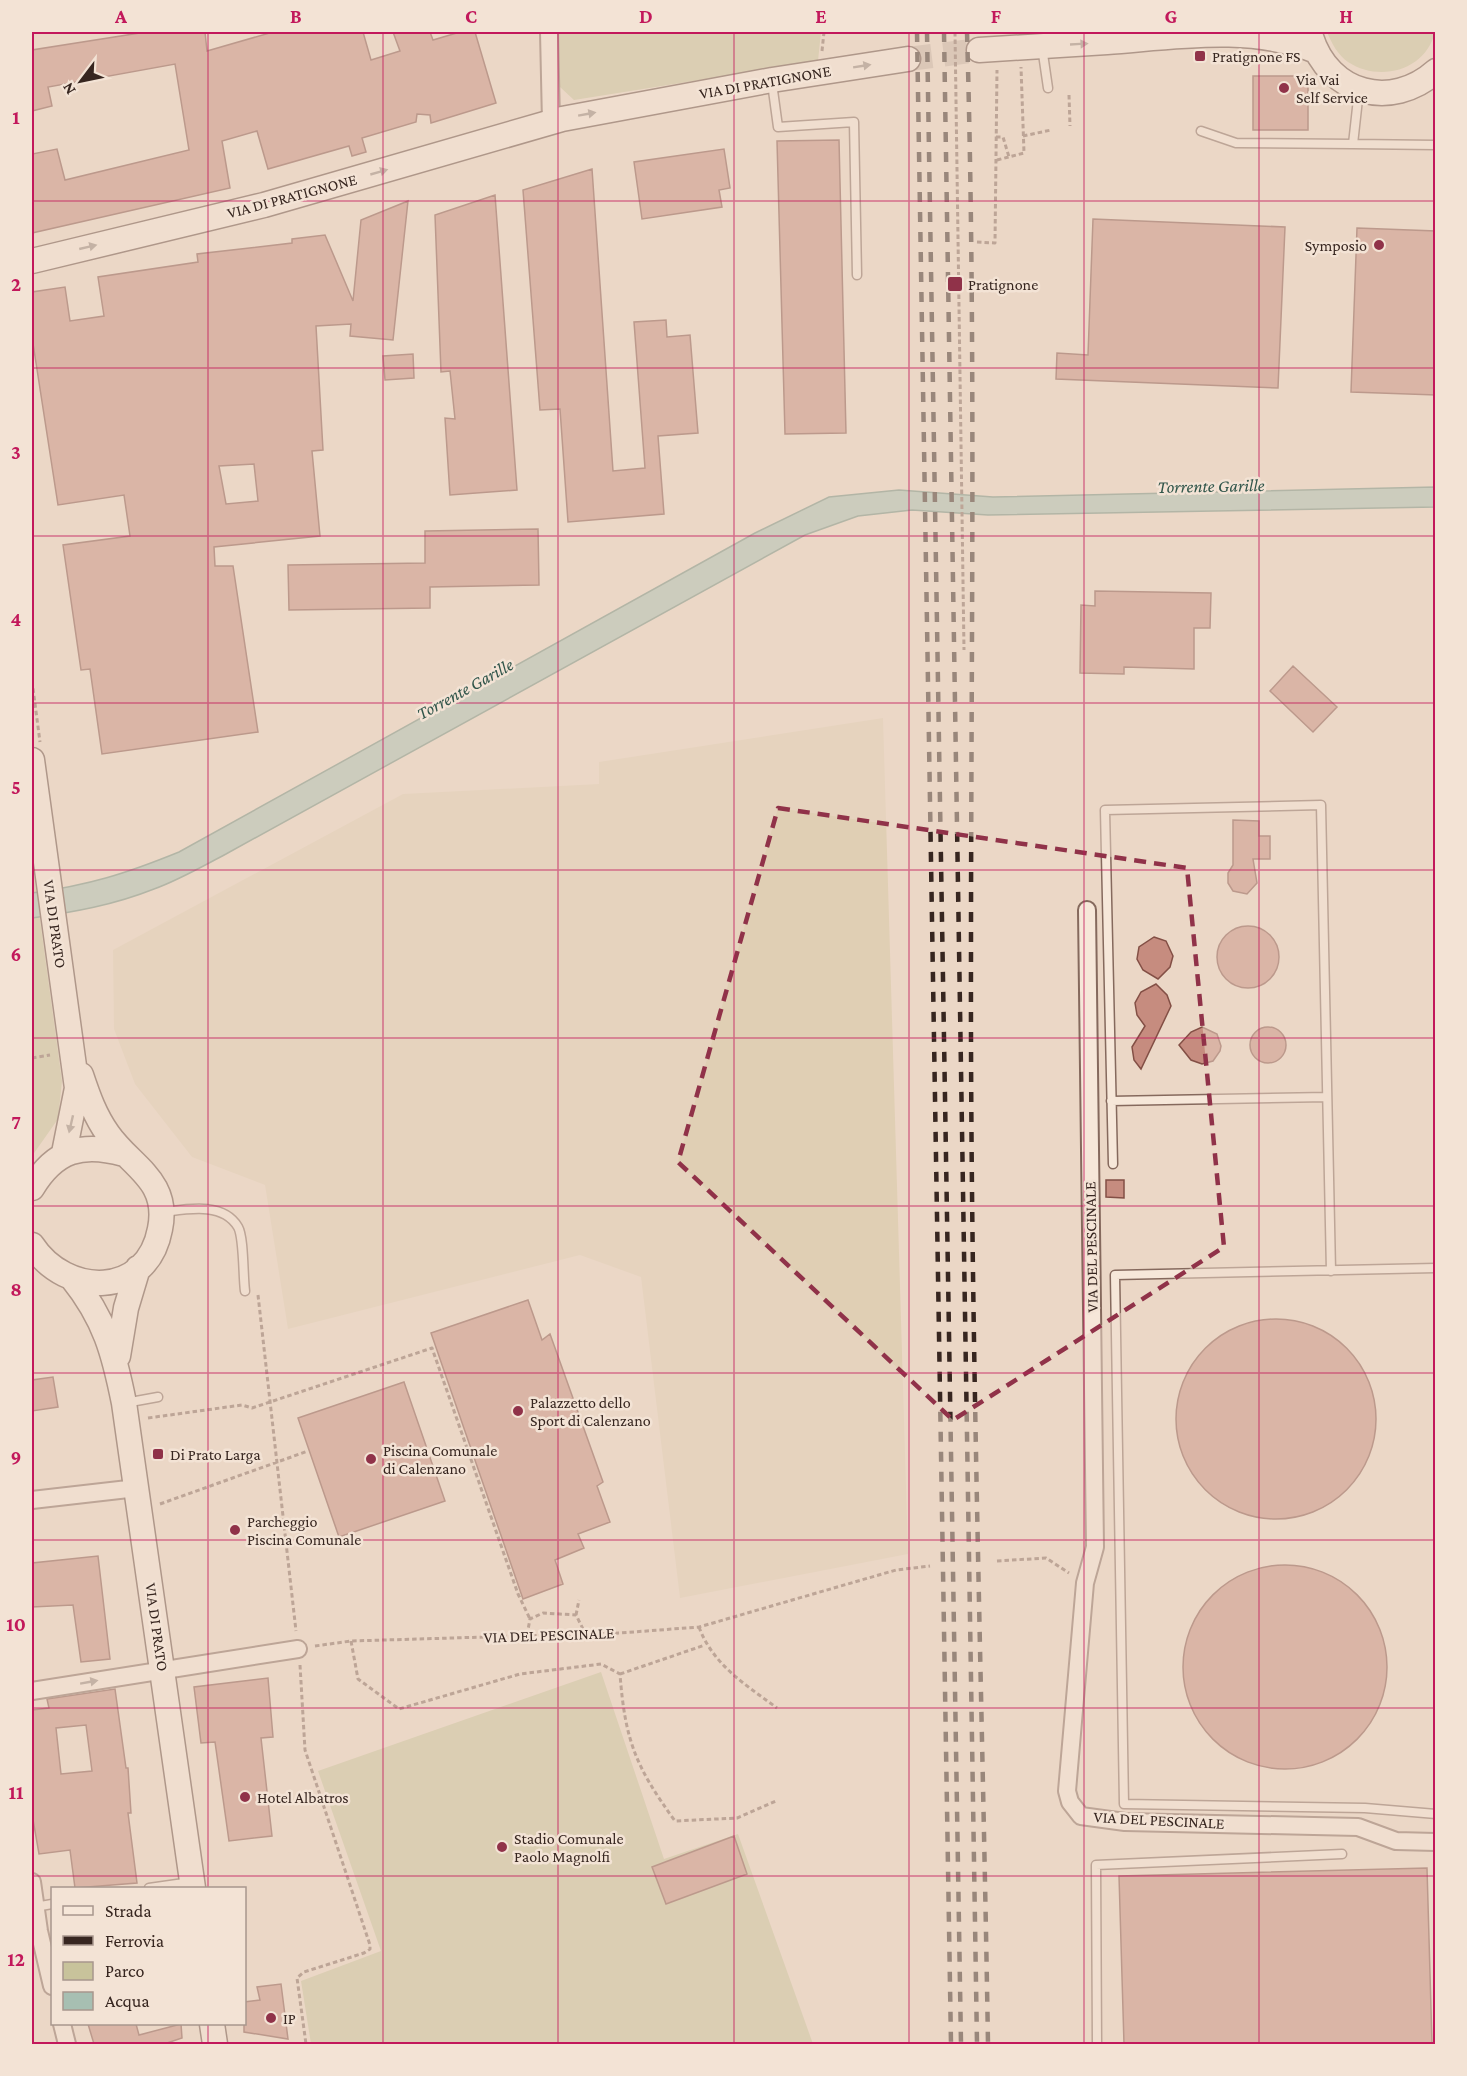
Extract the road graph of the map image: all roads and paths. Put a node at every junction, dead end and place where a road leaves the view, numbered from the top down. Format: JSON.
{"nodes":[{"id":1,"x":549,"y":32,"type":"edge"},
{"id":2,"x":824,"y":32,"type":"edge"},
{"id":3,"x":955,"y":32,"type":"edge"},
{"id":4,"x":1161,"y":32,"type":"edge"},
{"id":5,"x":1188,"y":35,"type":"junction"},
{"id":6,"x":1313,"y":41,"type":"edge"},
{"id":7,"x":822,"y":53,"type":"dead end"},
{"id":8,"x":1043,"y":54,"type":"junction"},
{"id":9,"x":988,"y":56,"type":"joint"},
{"id":10,"x":908,"y":58,"type":"tunnel mouth"},
{"id":11,"x":1436,"y":71,"type":"edge"},
{"id":12,"x":772,"y":80,"type":"junction"},
{"id":13,"x":1048,"y":88,"type":"dead end"},
{"id":14,"x":1360,"y":90,"type":"junction"},
{"id":15,"x":1069,"y":95,"type":"dead end"},
{"id":16,"x":551,"y":122,"type":"junction"},
{"id":17,"x":1071,"y":126,"type":"dead end"},
{"id":18,"x":1051,"y":130,"type":"dead end"},
{"id":19,"x":1201,"y":131,"type":"dead end"},
{"id":20,"x":1023,"y":136,"type":"junction"},
{"id":21,"x":996,"y":137,"type":"junction"},
{"id":22,"x":1353,"y":144,"type":"junction"},
{"id":23,"x":1436,"y":145,"type":"edge"},
{"id":24,"x":1009,"y":157,"type":"junction"},
{"id":25,"x":996,"y":160,"type":"junction"},
{"id":26,"x":957,"y":210,"type":"junction"},
{"id":27,"x":958,"y":231,"type":"dead end"},
{"id":28,"x":977,"y":242,"type":"dead end"},
{"id":29,"x":958,"y":254,"type":"dead end"},
{"id":30,"x":32,"y":261,"type":"edge"},
{"id":31,"x":958,"y":274,"type":"junction"},
{"id":32,"x":857,"y":275,"type":"dead end"},
{"id":33,"x":964,"y":650,"type":"dead end"},
{"id":34,"x":32,"y":760,"type":"edge"},
{"id":35,"x":1087,"y":910,"type":"dead end"},
{"id":36,"x":64,"y":1054,"type":"junction"},
{"id":37,"x":32,"y":1058,"type":"edge"},
{"id":38,"x":1327,"y":1097,"type":"junction"},
{"id":39,"x":1111,"y":1101,"type":"junction"},
{"id":40,"x":64,"y":1154,"type":"junction"},
{"id":41,"x":124,"y":1154,"type":"junction"},
{"id":42,"x":1113,"y":1164,"type":"dead end"},
{"id":43,"x":32,"y":1188,"type":"edge"},
{"id":44,"x":162,"y":1213,"type":"junction"},
{"id":45,"x":32,"y":1245,"type":"edge"},
{"id":46,"x":138,"y":1268,"type":"junction"},
{"id":47,"x":1436,"y":1268,"type":"edge"},
{"id":48,"x":1331,"y":1271,"type":"junction"},
{"id":49,"x":32,"y":1272,"type":"edge"},
{"id":50,"x":66,"y":1276,"type":"junction"},
{"id":51,"x":256,"y":1284,"type":"dead end"},
{"id":52,"x":244,"y":1291,"type":"dead end"},
{"id":53,"x":117,"y":1366,"type":"junction"},
{"id":54,"x":158,"y":1397,"type":"dead end"},
{"id":55,"x":270,"y":1402,"type":"junction"},
{"id":56,"x":124,"y":1403,"type":"junction"},
{"id":57,"x":149,"y":1428,"type":"dead end"},
{"id":58,"x":308,"y":1450,"type":"dead end"},
{"id":59,"x":277,"y":1461,"type":"junction"},
{"id":60,"x":147,"y":1491,"type":"junction"},
{"id":61,"x":32,"y":1500,"type":"edge"},
{"id":62,"x":998,"y":1561,"type":"dead end"},
{"id":63,"x":930,"y":1566,"type":"dead end"},
{"id":64,"x":1085,"y":1583,"type":"junction"},
{"id":65,"x":579,"y":1600,"type":"dead end"},
{"id":66,"x":576,"y":1615,"type":"junction"},
{"id":67,"x":530,"y":1619,"type":"junction"},
{"id":68,"x":699,"y":1627,"type":"junction"},
{"id":69,"x":585,"y":1634,"type":"junction"},
{"id":70,"x":527,"y":1635,"type":"junction"},
{"id":71,"x":351,"y":1641,"type":"junction"},
{"id":72,"x":705,"y":1645,"type":"junction"},
{"id":73,"x":298,"y":1649,"type":"junction"},
{"id":74,"x":162,"y":1670,"type":"junction"},
{"id":75,"x":620,"y":1674,"type":"junction"},
{"id":76,"x":32,"y":1692,"type":"edge"},
{"id":77,"x":777,"y":1708,"type":"dead end"},
{"id":78,"x":776,"y":1801,"type":"dead end"},
{"id":79,"x":1436,"y":1814,"type":"edge"},
{"id":80,"x":1436,"y":1842,"type":"edge"},
{"id":81,"x":1342,"y":1854,"type":"dead end"},
{"id":82,"x":32,"y":1882,"type":"edge"},
{"id":83,"x":192,"y":1885,"type":"edge"},
{"id":84,"x":163,"y":1887,"type":"edge"},
{"id":85,"x":51,"y":1904,"type":"edge"},
{"id":86,"x":35,"y":1906,"type":"junction"},
{"id":87,"x":35,"y":1931,"type":"edge"},
{"id":88,"x":51,"y":1983,"type":"edge"},
{"id":89,"x":62,"y":2025,"type":"edge"},
{"id":90,"x":212,"y":2025,"type":"edge"},
{"id":91,"x":67,"y":2044,"type":"edge"},
{"id":92,"x":215,"y":2044,"type":"edge"},
{"id":93,"x":306,"y":2044,"type":"edge"},
{"id":94,"x":1097,"y":2044,"type":"edge"}],
"edges":[{"from":1,"to":16,"type":"street"},
{"from":2,"to":7,"type":"path"},
{"from":3,"to":26,"type":"path"},
{"from":4,"to":5,"type":"main road"},
{"from":5,"to":6,"type":"main road"},
{"from":8,"to":5,"type":"main road","one_way":true},
{"from":6,"to":14,"type":"main road"},
{"from":8,"to":9,"type":"main road"},
{"from":8,"to":13,"type":"lane"},
{"from":8,"to":20,"type":"path"},
{"from":9,"to":21,"type":"path"},
{"from":12,"to":10,"type":"main road","name":"VIA DI PRATIGNONE","one_way":true},
{"from":11,"to":14,"type":"main road"},
{"from":16,"to":12,"type":"main road","name":"VIA DI PRATIGNONE","one_way":true},
{"from":12,"to":32,"type":"lane"},
{"from":14,"to":22,"type":"lane"},
{"from":15,"to":17,"type":"path"},
{"from":30,"to":16,"type":"main road","name":"VIA DI PRATIGNONE","one_way":true},
{"from":18,"to":20,"type":"path"},
{"from":19,"to":22,"type":"lane"},
{"from":20,"to":24,"type":"path"},
{"from":21,"to":24,"type":"path"},
{"from":21,"to":25,"type":"path"},
{"from":22,"to":23,"type":"lane"},
{"from":24,"to":25,"type":"path"},
{"from":25,"to":28,"type":"path"},
{"from":26,"to":27,"type":"path"},
{"from":26,"to":31,"type":"path"},
{"from":29,"to":31,"type":"path"},
{"from":31,"to":33,"type":"path"},
{"from":34,"to":36,"type":"main road","name":"VIA DI PRATO"},
{"from":35,"to":64,"type":"street","name":"VIA DEL PESCINALE"},
{"from":36,"to":37,"type":"path"},
{"from":36,"to":40,"type":"main road","name":"VIA DI PRATO","one_way":true},
{"from":36,"to":41,"type":"main road","name":"VIA DI PRATO"},
{"from":38,"to":39,"type":"lane"},
{"from":38,"to":39,"type":"lane"},
{"from":38,"to":48,"type":"lane"},
{"from":39,"to":42,"type":"lane"},
{"from":40,"to":41,"type":"main road"},
{"from":40,"to":43,"type":"main road"},
{"from":41,"to":44,"type":"main road","name":"VIA DI PRATO"},
{"from":44,"to":46,"type":"main road","name":"VIA DI PRATO"},
{"from":44,"to":52,"type":"lane"},
{"from":45,"to":50,"type":"main road","name":"VIA DI PRATO"},
{"from":46,"to":50,"type":"main road","name":"VIA DI PRATO"},
{"from":46,"to":53,"type":"main road","name":"VIA DI PRATO"},
{"from":47,"to":48,"type":"lane"},
{"from":48,"to":79,"type":"lane"},
{"from":49,"to":50,"type":"main road"},
{"from":50,"to":53,"type":"main road","name":"VIA DI PRATO"},
{"from":51,"to":55,"type":"path"},
{"from":53,"to":56,"type":"main road","name":"VIA DI PRATO"},
{"from":54,"to":56,"type":"lane"},
{"from":55,"to":57,"type":"path"},
{"from":55,"to":59,"type":"path"},
{"from":55,"to":67,"type":"path"},
{"from":56,"to":60,"type":"main road","name":"VIA DI PRATO"},
{"from":58,"to":59,"type":"path"},
{"from":59,"to":60,"type":"path"},
{"from":59,"to":73,"type":"path"},
{"from":60,"to":61,"type":"street"},
{"from":60,"to":74,"type":"main road","name":"VIA DI PRATO"},
{"from":62,"to":64,"type":"path"},
{"from":63,"to":68,"type":"path","name":"VIA DEL PESCINALE"},
{"from":64,"to":80,"type":"street","name":"VIA DEL PESCINALE"},
{"from":65,"to":66,"type":"path"},
{"from":66,"to":67,"type":"path"},
{"from":66,"to":69,"type":"path"},
{"from":67,"to":70,"type":"path"},
{"from":68,"to":69,"type":"path","name":"VIA DEL PESCINALE"},
{"from":68,"to":72,"type":"path"},
{"from":69,"to":70,"type":"path","name":"VIA DEL PESCINALE"},
{"from":70,"to":71,"type":"path","name":"VIA DEL PESCINALE"},
{"from":71,"to":73,"type":"path","name":"VIA DEL PESCINALE"},
{"from":71,"to":75,"type":"path"},
{"from":72,"to":75,"type":"path"},
{"from":72,"to":77,"type":"path"},
{"from":73,"to":74,"type":"street"},
{"from":73,"to":93,"type":"path"},
{"from":76,"to":74,"type":"street","one_way":true},
{"from":74,"to":83,"type":"main road","name":"VIA DI PRATO"},
{"from":75,"to":78,"type":"path"},
{"from":81,"to":94,"type":"lane"},
{"from":82,"to":86,"type":"street"},
{"from":83,"to":84,"type":"lane"},
{"from":85,"to":86,"type":"lane"},
{"from":86,"to":87,"type":"street"},
{"from":87,"to":88,"type":"street"},
{"from":89,"to":91,"type":"street"},
{"from":90,"to":92,"type":"main road"}]}
